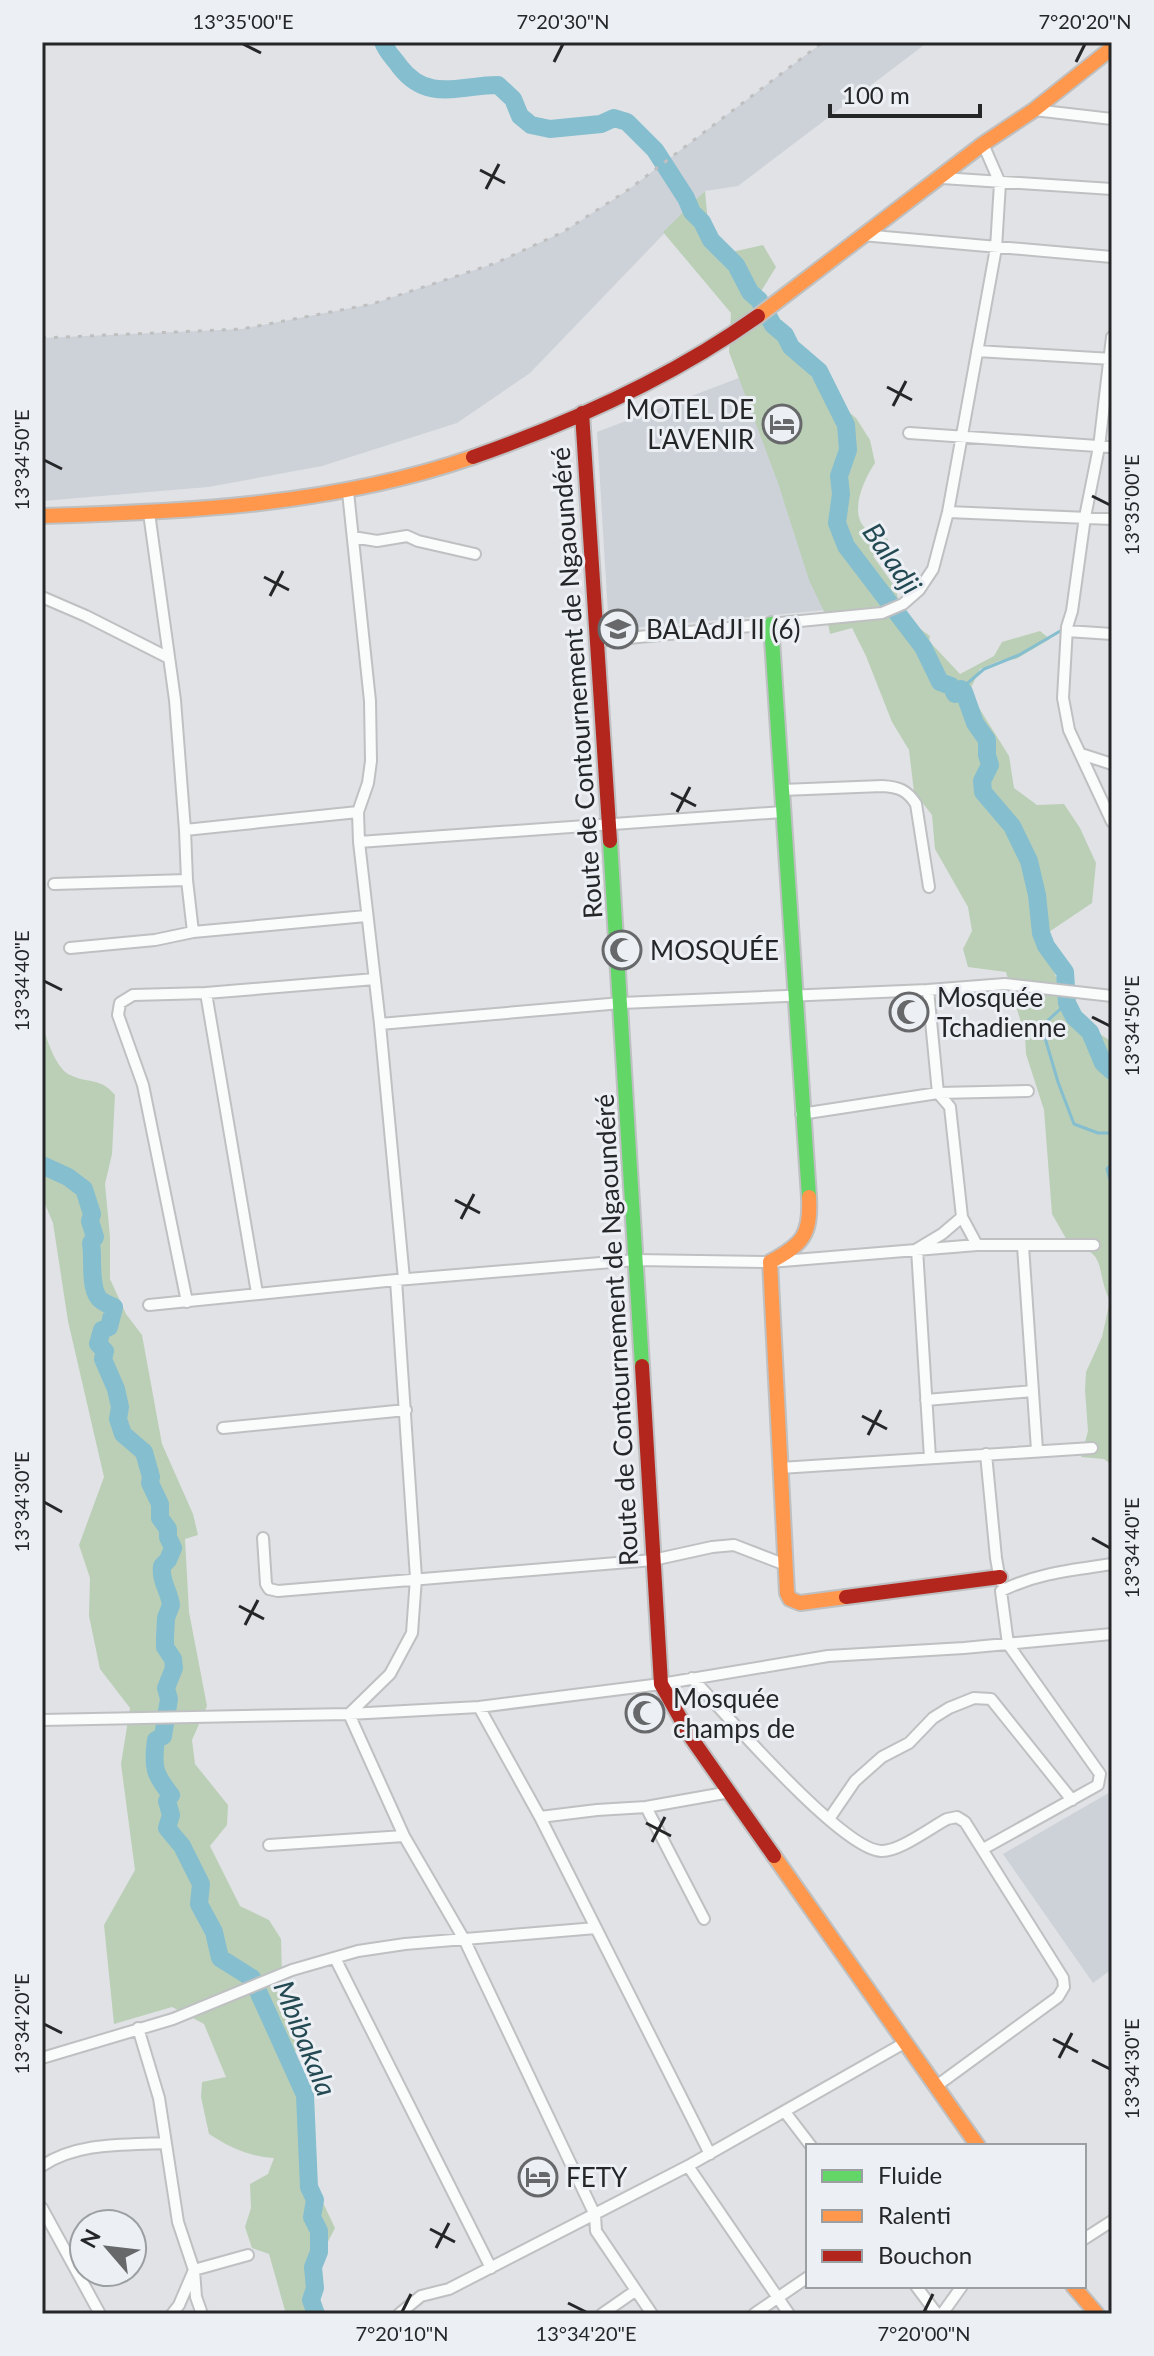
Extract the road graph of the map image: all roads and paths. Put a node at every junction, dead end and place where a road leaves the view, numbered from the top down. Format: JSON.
{"nodes":[{"id":1,"x":1112,"y":48,"type":"edge"},
{"id":2,"x":1034,"y":110,"type":"junction"},
{"id":3,"x":1112,"y":119,"type":"edge"},
{"id":4,"x":983,"y":144,"type":"junction"},
{"id":5,"x":942,"y":178,"type":"junction"},
{"id":6,"x":1000,"y":183,"type":"junction"},
{"id":7,"x":1112,"y":189,"type":"edge"},
{"id":8,"x":862,"y":235,"type":"junction"},
{"id":9,"x":996,"y":248,"type":"junction"},
{"id":10,"x":1112,"y":257,"type":"edge"},
{"id":11,"x":1112,"y":337,"type":"edge"},
{"id":12,"x":977,"y":351,"type":"junction"},
{"id":13,"x":1110,"y":359,"type":"edge"},
{"id":14,"x":582,"y":413,"type":"junction"},
{"id":15,"x":909,"y":433,"type":"dead end"},
{"id":16,"x":962,"y":438,"type":"junction"},
{"id":17,"x":1099,"y":447,"type":"junction"},
{"id":18,"x":1112,"y":447,"type":"edge"},
{"id":19,"x":348,"y":492,"type":"junction"},
{"id":20,"x":948,"y":512,"type":"junction"},
{"id":21,"x":149,"y":513,"type":"junction"},
{"id":22,"x":42,"y":516,"type":"edge"},
{"id":23,"x":1085,"y":517,"type":"junction"},
{"id":24,"x":1112,"y":519,"type":"edge"},
{"id":25,"x":353,"y":537,"type":"junction"},
{"id":26,"x":475,"y":554,"type":"dead end"},
{"id":27,"x":42,"y":597,"type":"edge"},
{"id":28,"x":771,"y":624,"type":"junction"},
{"id":29,"x":1067,"y":629,"type":"junction"},
{"id":30,"x":1112,"y":634,"type":"edge"},
{"id":31,"x":598,"y":641,"type":"junction"},
{"id":32,"x":169,"y":658,"type":"junction"},
{"id":33,"x":1081,"y":754,"type":"junction"},
{"id":34,"x":1112,"y":764,"type":"edge"},
{"id":35,"x":782,"y":790,"type":"junction"},
{"id":36,"x":358,"y":812,"type":"junction"},
{"id":37,"x":783,"y":812,"type":"junction"},
{"id":38,"x":1112,"y":822,"type":"edge"},
{"id":39,"x":610,"y":824,"type":"junction"},
{"id":40,"x":185,"y":830,"type":"junction"},
{"id":41,"x":359,"y":842,"type":"junction"},
{"id":42,"x":187,"y":880,"type":"junction"},
{"id":43,"x":54,"y":884,"type":"dead end"},
{"id":44,"x":929,"y":887,"type":"dead end"},
{"id":45,"x":366,"y":916,"type":"junction"},
{"id":46,"x":193,"y":932,"type":"junction"},
{"id":47,"x":70,"y":948,"type":"dead end"},
{"id":48,"x":375,"y":979,"type":"junction"},
{"id":49,"x":928,"y":990,"type":"junction"},
{"id":50,"x":206,"y":993,"type":"junction"},
{"id":51,"x":793,"y":995,"type":"junction"},
{"id":52,"x":1112,"y":995,"type":"edge"},
{"id":53,"x":621,"y":1003,"type":"junction"},
{"id":54,"x":380,"y":1024,"type":"junction"},
{"id":55,"x":1028,"y":1091,"type":"dead end"},
{"id":56,"x":938,"y":1093,"type":"junction"},
{"id":57,"x":801,"y":1114,"type":"junction"},
{"id":58,"x":962,"y":1217,"type":"junction"},
{"id":59,"x":977,"y":1245,"type":"junction"},
{"id":60,"x":1094,"y":1245,"type":"dead end"},
{"id":61,"x":1023,"y":1246,"type":"junction"},
{"id":62,"x":917,"y":1249,"type":"junction"},
{"id":63,"x":636,"y":1260,"type":"junction"},
{"id":64,"x":770,"y":1262,"type":"junction"},
{"id":65,"x":400,"y":1279,"type":"junction"},
{"id":66,"x":257,"y":1293,"type":"junction"},
{"id":67,"x":187,"y":1302,"type":"junction"},
{"id":68,"x":149,"y":1305,"type":"dead end"},
{"id":69,"x":1033,"y":1391,"type":"junction"},
{"id":70,"x":926,"y":1400,"type":"junction"},
{"id":71,"x":406,"y":1410,"type":"junction"},
{"id":72,"x":223,"y":1428,"type":"dead end"},
{"id":73,"x":1092,"y":1448,"type":"dead end"},
{"id":74,"x":1037,"y":1450,"type":"junction"},
{"id":75,"x":986,"y":1454,"type":"junction"},
{"id":76,"x":930,"y":1458,"type":"junction"},
{"id":77,"x":780,"y":1468,"type":"junction"},
{"id":78,"x":263,"y":1538,"type":"dead end"},
{"id":79,"x":653,"y":1560,"type":"junction"},
{"id":80,"x":1112,"y":1564,"type":"edge"},
{"id":81,"x":786,"y":1565,"type":"junction"},
{"id":82,"x":416,"y":1578,"type":"junction"},
{"id":83,"x":1001,"y":1584,"type":"junction"},
{"id":84,"x":1112,"y":1634,"type":"edge"},
{"id":85,"x":1008,"y":1644,"type":"junction"},
{"id":86,"x":692,"y":1678,"type":"junction"},
{"id":87,"x":661,"y":1684,"type":"junction"},
{"id":88,"x":479,"y":1707,"type":"junction"},
{"id":89,"x":349,"y":1714,"type":"junction"},
{"id":90,"x":42,"y":1720,"type":"edge"},
{"id":91,"x":730,"y":1792,"type":"junction"},
{"id":92,"x":1072,"y":1800,"type":"junction"},
{"id":93,"x":646,"y":1807,"type":"junction"},
{"id":94,"x":540,"y":1817,"type":"junction"},
{"id":95,"x":829,"y":1819,"type":"junction"},
{"id":96,"x":404,"y":1836,"type":"junction"},
{"id":97,"x":269,"y":1845,"type":"dead end"},
{"id":98,"x":983,"y":1849,"type":"junction"},
{"id":99,"x":704,"y":1919,"type":"dead end"},
{"id":100,"x":596,"y":1928,"type":"junction"},
{"id":101,"x":465,"y":1941,"type":"junction"},
{"id":102,"x":335,"y":1958,"type":"junction"},
{"id":103,"x":138,"y":2028,"type":"junction"},
{"id":104,"x":906,"y":2042,"type":"junction"},
{"id":105,"x":42,"y":2058,"type":"edge"},
{"id":106,"x":935,"y":2087,"type":"junction"},
{"id":107,"x":785,"y":2112,"type":"junction"},
{"id":108,"x":165,"y":2143,"type":"junction"},
{"id":109,"x":809,"y":2144,"type":"edge"},
{"id":110,"x":977,"y":2144,"type":"edge"},
{"id":111,"x":710,"y":2154,"type":"junction"},
{"id":112,"x":42,"y":2166,"type":"edge"},
{"id":113,"x":688,"y":2166,"type":"junction"},
{"id":114,"x":42,"y":2208,"type":"edge"},
{"id":115,"x":595,"y":2215,"type":"junction"},
{"id":116,"x":1112,"y":2221,"type":"edge"},
{"id":117,"x":1086,"y":2238,"type":"edge"},
{"id":118,"x":248,"y":2255,"type":"dead end"},
{"id":119,"x":491,"y":2268,"type":"junction"},
{"id":120,"x":194,"y":2270,"type":"junction"},
{"id":121,"x":806,"y":2278,"type":"edge"},
{"id":122,"x":918,"y":2288,"type":"edge"},
{"id":123,"x":960,"y":2288,"type":"edge"},
{"id":124,"x":1075,"y":2288,"type":"edge"},
{"id":125,"x":635,"y":2291,"type":"junction"},
{"id":126,"x":777,"y":2297,"type":"junction"},
{"id":127,"x":100,"y":2314,"type":"edge"},
{"id":128,"x":172,"y":2314,"type":"edge"},
{"id":129,"x":202,"y":2314,"type":"edge"},
{"id":130,"x":399,"y":2314,"type":"edge"},
{"id":131,"x":602,"y":2314,"type":"edge"},
{"id":132,"x":652,"y":2314,"type":"edge"},
{"id":133,"x":754,"y":2314,"type":"edge"},
{"id":134,"x":789,"y":2314,"type":"edge"},
{"id":135,"x":939,"y":2314,"type":"edge"},
{"id":136,"x":1097,"y":2314,"type":"edge"}],
"edges":[{"from":1,"to":2,"type":"street"},
{"from":2,"to":3,"type":"street"},
{"from":2,"to":4,"type":"street"},
{"from":4,"to":5,"type":"street"},
{"from":4,"to":6,"type":"street"},
{"from":5,"to":6,"type":"street"},
{"from":5,"to":8,"type":"street"},
{"from":6,"to":7,"type":"street"},
{"from":6,"to":9,"type":"street"},
{"from":8,"to":9,"type":"street"},
{"from":8,"to":14,"type":"street"},
{"from":9,"to":10,"type":"street"},
{"from":9,"to":12,"type":"street"},
{"from":11,"to":13,"type":"street"},
{"from":12,"to":13,"type":"street"},
{"from":12,"to":16,"type":"street"},
{"from":13,"to":17,"type":"street"},
{"from":14,"to":19,"type":"street"},
{"from":14,"to":31,"type":"street","name":"Route de Contournement de Ngaoundéré"},
{"from":15,"to":16,"type":"street"},
{"from":16,"to":17,"type":"street"},
{"from":16,"to":20,"type":"street"},
{"from":17,"to":18,"type":"street"},
{"from":17,"to":23,"type":"street"},
{"from":19,"to":21,"type":"street"},
{"from":19,"to":25,"type":"street"},
{"from":20,"to":23,"type":"street"},
{"from":20,"to":28,"type":"street"},
{"from":21,"to":22,"type":"street"},
{"from":21,"to":32,"type":"street"},
{"from":23,"to":24,"type":"street"},
{"from":23,"to":29,"type":"street"},
{"from":25,"to":26,"type":"street"},
{"from":25,"to":36,"type":"street"},
{"from":27,"to":32,"type":"street"},
{"from":28,"to":31,"type":"street"},
{"from":28,"to":35,"type":"street"},
{"from":29,"to":30,"type":"street"},
{"from":29,"to":33,"type":"street"},
{"from":31,"to":39,"type":"street","name":"Route de Contournement de Ngaoundéré"},
{"from":32,"to":40,"type":"street"},
{"from":33,"to":34,"type":"street"},
{"from":33,"to":38,"type":"street"},
{"from":35,"to":37,"type":"street"},
{"from":35,"to":44,"type":"street"},
{"from":36,"to":40,"type":"street"},
{"from":36,"to":41,"type":"street"},
{"from":37,"to":39,"type":"street"},
{"from":37,"to":51,"type":"street"},
{"from":39,"to":41,"type":"street"},
{"from":39,"to":53,"type":"street","name":"Route de Contournement de Ngaoundéré"},
{"from":40,"to":42,"type":"street"},
{"from":41,"to":45,"type":"street"},
{"from":42,"to":43,"type":"street"},
{"from":42,"to":46,"type":"street"},
{"from":45,"to":46,"type":"street"},
{"from":45,"to":48,"type":"street"},
{"from":46,"to":47,"type":"street"},
{"from":48,"to":50,"type":"street"},
{"from":48,"to":54,"type":"street"},
{"from":49,"to":51,"type":"street"},
{"from":49,"to":52,"type":"street"},
{"from":49,"to":56,"type":"street"},
{"from":50,"to":66,"type":"street"},
{"from":50,"to":67,"type":"street"},
{"from":51,"to":53,"type":"street"},
{"from":51,"to":57,"type":"street"},
{"from":53,"to":54,"type":"street"},
{"from":53,"to":63,"type":"street","name":"Route de Contournement de Ngaoundéré"},
{"from":54,"to":65,"type":"street"},
{"from":55,"to":56,"type":"street"},
{"from":56,"to":57,"type":"street"},
{"from":56,"to":58,"type":"street"},
{"from":57,"to":64,"type":"street"},
{"from":58,"to":59,"type":"street"},
{"from":58,"to":62,"type":"street"},
{"from":59,"to":61,"type":"street"},
{"from":59,"to":62,"type":"street"},
{"from":60,"to":61,"type":"street"},
{"from":61,"to":69,"type":"street"},
{"from":62,"to":64,"type":"street"},
{"from":62,"to":70,"type":"street"},
{"from":63,"to":64,"type":"street"},
{"from":63,"to":65,"type":"street"},
{"from":63,"to":79,"type":"street","name":"Route de Contournement de Ngaoundéré"},
{"from":64,"to":77,"type":"street"},
{"from":65,"to":66,"type":"street"},
{"from":65,"to":71,"type":"street"},
{"from":66,"to":67,"type":"street"},
{"from":67,"to":68,"type":"street"},
{"from":69,"to":70,"type":"street"},
{"from":69,"to":74,"type":"street"},
{"from":70,"to":76,"type":"street"},
{"from":71,"to":72,"type":"street"},
{"from":71,"to":82,"type":"street"},
{"from":73,"to":74,"type":"street"},
{"from":74,"to":75,"type":"street"},
{"from":75,"to":76,"type":"street"},
{"from":75,"to":83,"type":"street"},
{"from":76,"to":77,"type":"street"},
{"from":77,"to":81,"type":"street"},
{"from":78,"to":82,"type":"street"},
{"from":79,"to":81,"type":"street"},
{"from":79,"to":82,"type":"street"},
{"from":79,"to":87,"type":"street","name":"Route de Contournement de Ngaoundéré"},
{"from":80,"to":83,"type":"street"},
{"from":81,"to":83,"type":"street"},
{"from":82,"to":89,"type":"street"},
{"from":83,"to":85,"type":"street"},
{"from":84,"to":85,"type":"street"},
{"from":85,"to":86,"type":"street"},
{"from":85,"to":92,"type":"street"},
{"from":86,"to":87,"type":"street"},
{"from":86,"to":95,"type":"street"},
{"from":87,"to":88,"type":"street"},
{"from":87,"to":91,"type":"street","name":"Route de Contournement de Ngaoundéré"},
{"from":88,"to":89,"type":"street"},
{"from":88,"to":94,"type":"street"},
{"from":89,"to":90,"type":"street"},
{"from":89,"to":96,"type":"street"},
{"from":91,"to":93,"type":"street"},
{"from":91,"to":104,"type":"street","name":"Route de Contournement de Ngaoundéré"},
{"from":92,"to":95,"type":"street"},
{"from":92,"to":98,"type":"street"},
{"from":93,"to":94,"type":"street"},
{"from":93,"to":99,"type":"street"},
{"from":94,"to":100,"type":"street"},
{"from":95,"to":98,"type":"street"},
{"from":96,"to":97,"type":"street"},
{"from":96,"to":101,"type":"street"},
{"from":98,"to":106,"type":"street"},
{"from":100,"to":101,"type":"street"},
{"from":100,"to":111,"type":"street"},
{"from":101,"to":102,"type":"street"},
{"from":101,"to":115,"type":"street"},
{"from":102,"to":103,"type":"street"},
{"from":102,"to":119,"type":"street"},
{"from":103,"to":105,"type":"street"},
{"from":103,"to":108,"type":"street"},
{"from":104,"to":106,"type":"street","name":"Route de Contournement de Ngaoundéré"},
{"from":104,"to":107,"type":"street"},
{"from":106,"to":110,"type":"street","name":"Route de Contournement de Ngaoundéré"},
{"from":107,"to":109,"type":"street"},
{"from":107,"to":111,"type":"street"},
{"from":108,"to":112,"type":"street"},
{"from":108,"to":120,"type":"street"},
{"from":111,"to":113,"type":"street"},
{"from":113,"to":115,"type":"street"},
{"from":113,"to":126,"type":"street"},
{"from":114,"to":127,"type":"street"},
{"from":115,"to":119,"type":"street"},
{"from":115,"to":125,"type":"street"},
{"from":116,"to":117,"type":"street"},
{"from":118,"to":120,"type":"street"},
{"from":119,"to":130,"type":"street"},
{"from":120,"to":128,"type":"street"},
{"from":120,"to":129,"type":"street"},
{"from":121,"to":126,"type":"street"},
{"from":122,"to":135,"type":"street"},
{"from":123,"to":135,"type":"street"},
{"from":124,"to":136,"type":"street"},
{"from":125,"to":131,"type":"street"},
{"from":125,"to":132,"type":"street"},
{"from":126,"to":133,"type":"street"},
{"from":126,"to":134,"type":"street"}]}
